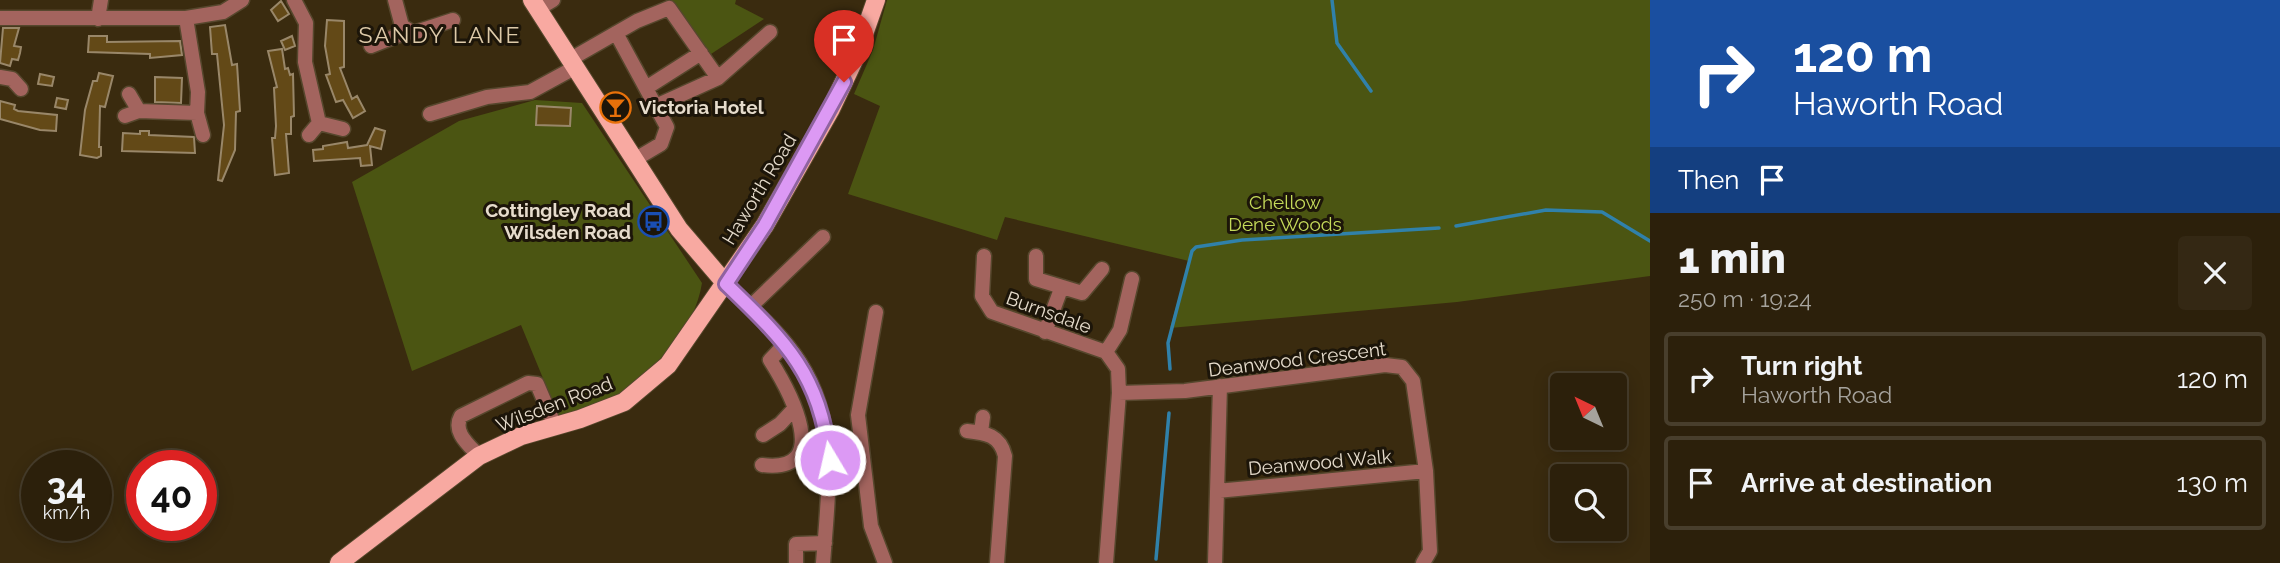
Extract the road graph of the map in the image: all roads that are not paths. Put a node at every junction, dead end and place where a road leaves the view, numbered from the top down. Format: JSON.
{"nodes":[{"id":1,"x":101,"y":0,"type":"edge"},
{"id":2,"x":242,"y":0,"type":"edge"},
{"id":3,"x":293,"y":0,"type":"edge"},
{"id":4,"x":395,"y":0,"type":"edge"},
{"id":5,"x":876,"y":0,"type":"edge"},
{"id":6,"x":541,"y":3,"type":"edge"},
{"id":7,"x":0,"y":18,"type":"edge"},
{"id":8,"x":186,"y":18,"type":"junction"},
{"id":9,"x":98,"y":19,"type":"junction"},
{"id":10,"x":453,"y":20,"type":"dead end"},
{"id":11,"x":402,"y":26,"type":"junction"},
{"id":12,"x":770,"y":32,"type":"dead end"},
{"id":13,"x":616,"y":33,"type":"junction"},
{"id":14,"x":371,"y":46,"type":"dead end"},
{"id":15,"x":701,"y":53,"type":"junction"},
{"id":16,"x":572,"y":64,"type":"junction"},
{"id":17,"x":0,"y":77,"type":"edge"},
{"id":18,"x":718,"y":78,"type":"junction"},
{"id":19,"x":646,"y":88,"type":"junction"},
{"id":20,"x":21,"y":89,"type":"dead end"},
{"id":21,"x":128,"y":94,"type":"dead end"},
{"id":22,"x":656,"y":106,"type":"junction"},
{"id":23,"x":139,"y":111,"type":"junction"},
{"id":24,"x":197,"y":113,"type":"junction"},
{"id":25,"x":430,"y":114,"type":"dead end"},
{"id":26,"x":124,"y":116,"type":"dead end"},
{"id":27,"x":343,"y":129,"type":"dead end"},
{"id":28,"x":203,"y":135,"type":"dead end"},
{"id":29,"x":635,"y":160,"type":"junction"},
{"id":30,"x":823,"y":237,"type":"dead end"},
{"id":31,"x":984,"y":256,"type":"dead end"},
{"id":32,"x":1036,"y":256,"type":"dead end"},
{"id":33,"x":1102,"y":269,"type":"dead end"},
{"id":34,"x":1132,"y":278,"type":"dead end"},
{"id":35,"x":726,"y":284,"type":"junction"},
{"id":36,"x":1061,"y":289,"type":"junction"},
{"id":37,"x":750,"y":307,"type":"junction"},
{"id":38,"x":876,"y":312,"type":"dead end"},
{"id":39,"x":1045,"y":332,"type":"junction"},
{"id":40,"x":785,"y":344,"type":"junction"},
{"id":41,"x":1106,"y":352,"type":"junction"},
{"id":42,"x":1220,"y":386,"type":"junction"},
{"id":43,"x":1119,"y":393,"type":"junction"},
{"id":44,"x":794,"y":409,"type":"junction"},
{"id":45,"x":983,"y":417,"type":"dead end"},
{"id":46,"x":555,"y":426,"type":"junction"},
{"id":47,"x":763,"y":435,"type":"dead end"},
{"id":48,"x":479,"y":456,"type":"junction"},
{"id":49,"x":762,"y":465,"type":"dead end"},
{"id":50,"x":1426,"y":471,"type":"junction"},
{"id":51,"x":1217,"y":491,"type":"junction"},
{"id":52,"x":825,"y":543,"type":"junction"},
{"id":53,"x":339,"y":563,"type":"edge"},
{"id":54,"x":796,"y":563,"type":"edge"},
{"id":55,"x":823,"y":563,"type":"edge"},
{"id":56,"x":885,"y":563,"type":"edge"},
{"id":57,"x":997,"y":563,"type":"edge"},
{"id":58,"x":1105,"y":563,"type":"edge"},
{"id":59,"x":1215,"y":563,"type":"edge"},
{"id":60,"x":1423,"y":563,"type":"edge"}],
"edges":[{"from":1,"to":9,"type":"street"},
{"from":2,"to":8,"type":"street"},
{"from":3,"to":27,"type":"street"},
{"from":4,"to":11,"type":"street"},
{"from":5,"to":35,"type":"main road","name":"Haworth Road"},
{"from":6,"to":16,"type":"main road"},
{"from":7,"to":9,"type":"street"},
{"from":8,"to":9,"type":"street"},
{"from":8,"to":24,"type":"street"},
{"from":10,"to":11,"type":"street"},
{"from":11,"to":14,"type":"street"},
{"from":12,"to":18,"type":"street"},
{"from":13,"to":15,"type":"street"},
{"from":13,"to":16,"type":"street"},
{"from":13,"to":19,"type":"street"},
{"from":15,"to":18,"type":"street"},
{"from":15,"to":19,"type":"street"},
{"from":16,"to":25,"type":"street"},
{"from":16,"to":29,"type":"main road"},
{"from":17,"to":20,"type":"street"},
{"from":18,"to":22,"type":"street"},
{"from":19,"to":22,"type":"street"},
{"from":21,"to":23,"type":"street"},
{"from":22,"to":29,"type":"street"},
{"from":23,"to":24,"type":"street"},
{"from":23,"to":26,"type":"street"},
{"from":24,"to":28,"type":"street"},
{"from":29,"to":35,"type":"main road"},
{"from":30,"to":37,"type":"street"},
{"from":31,"to":39,"type":"street","name":"Burnsdale"},
{"from":32,"to":36,"type":"street"},
{"from":33,"to":36,"type":"street"},
{"from":34,"to":41,"type":"street"},
{"from":35,"to":37,"type":"street"},
{"from":35,"to":46,"type":"main road","name":"Wilsden Road"},
{"from":36,"to":39,"type":"street"},
{"from":37,"to":40,"type":"street"},
{"from":38,"to":56,"type":"street"},
{"from":39,"to":41,"type":"street","name":"Burnsdale"},
{"from":40,"to":44,"type":"street"},
{"from":40,"to":52,"type":"street"},
{"from":41,"to":43,"type":"street","name":"Burnsdale"},
{"from":42,"to":43,"type":"street","name":"Deanwood Crescent"},
{"from":42,"to":50,"type":"street","name":"Deanwood Crescent"},
{"from":42,"to":51,"type":"street"},
{"from":43,"to":58,"type":"street","name":"Burnsdale"},
{"from":44,"to":47,"type":"street"},
{"from":44,"to":49,"type":"street"},
{"from":45,"to":57,"type":"street"},
{"from":46,"to":48,"type":"main road","name":"Wilsden Road"},
{"from":46,"to":48,"type":"street"},
{"from":48,"to":53,"type":"main road","name":"Wilsden Road"},
{"from":50,"to":51,"type":"street","name":"Deanwood Walk"},
{"from":50,"to":60,"type":"street","name":"Deanwood Crescent"},
{"from":51,"to":59,"type":"street"},
{"from":52,"to":54,"type":"street"},
{"from":52,"to":55,"type":"street"}]}
